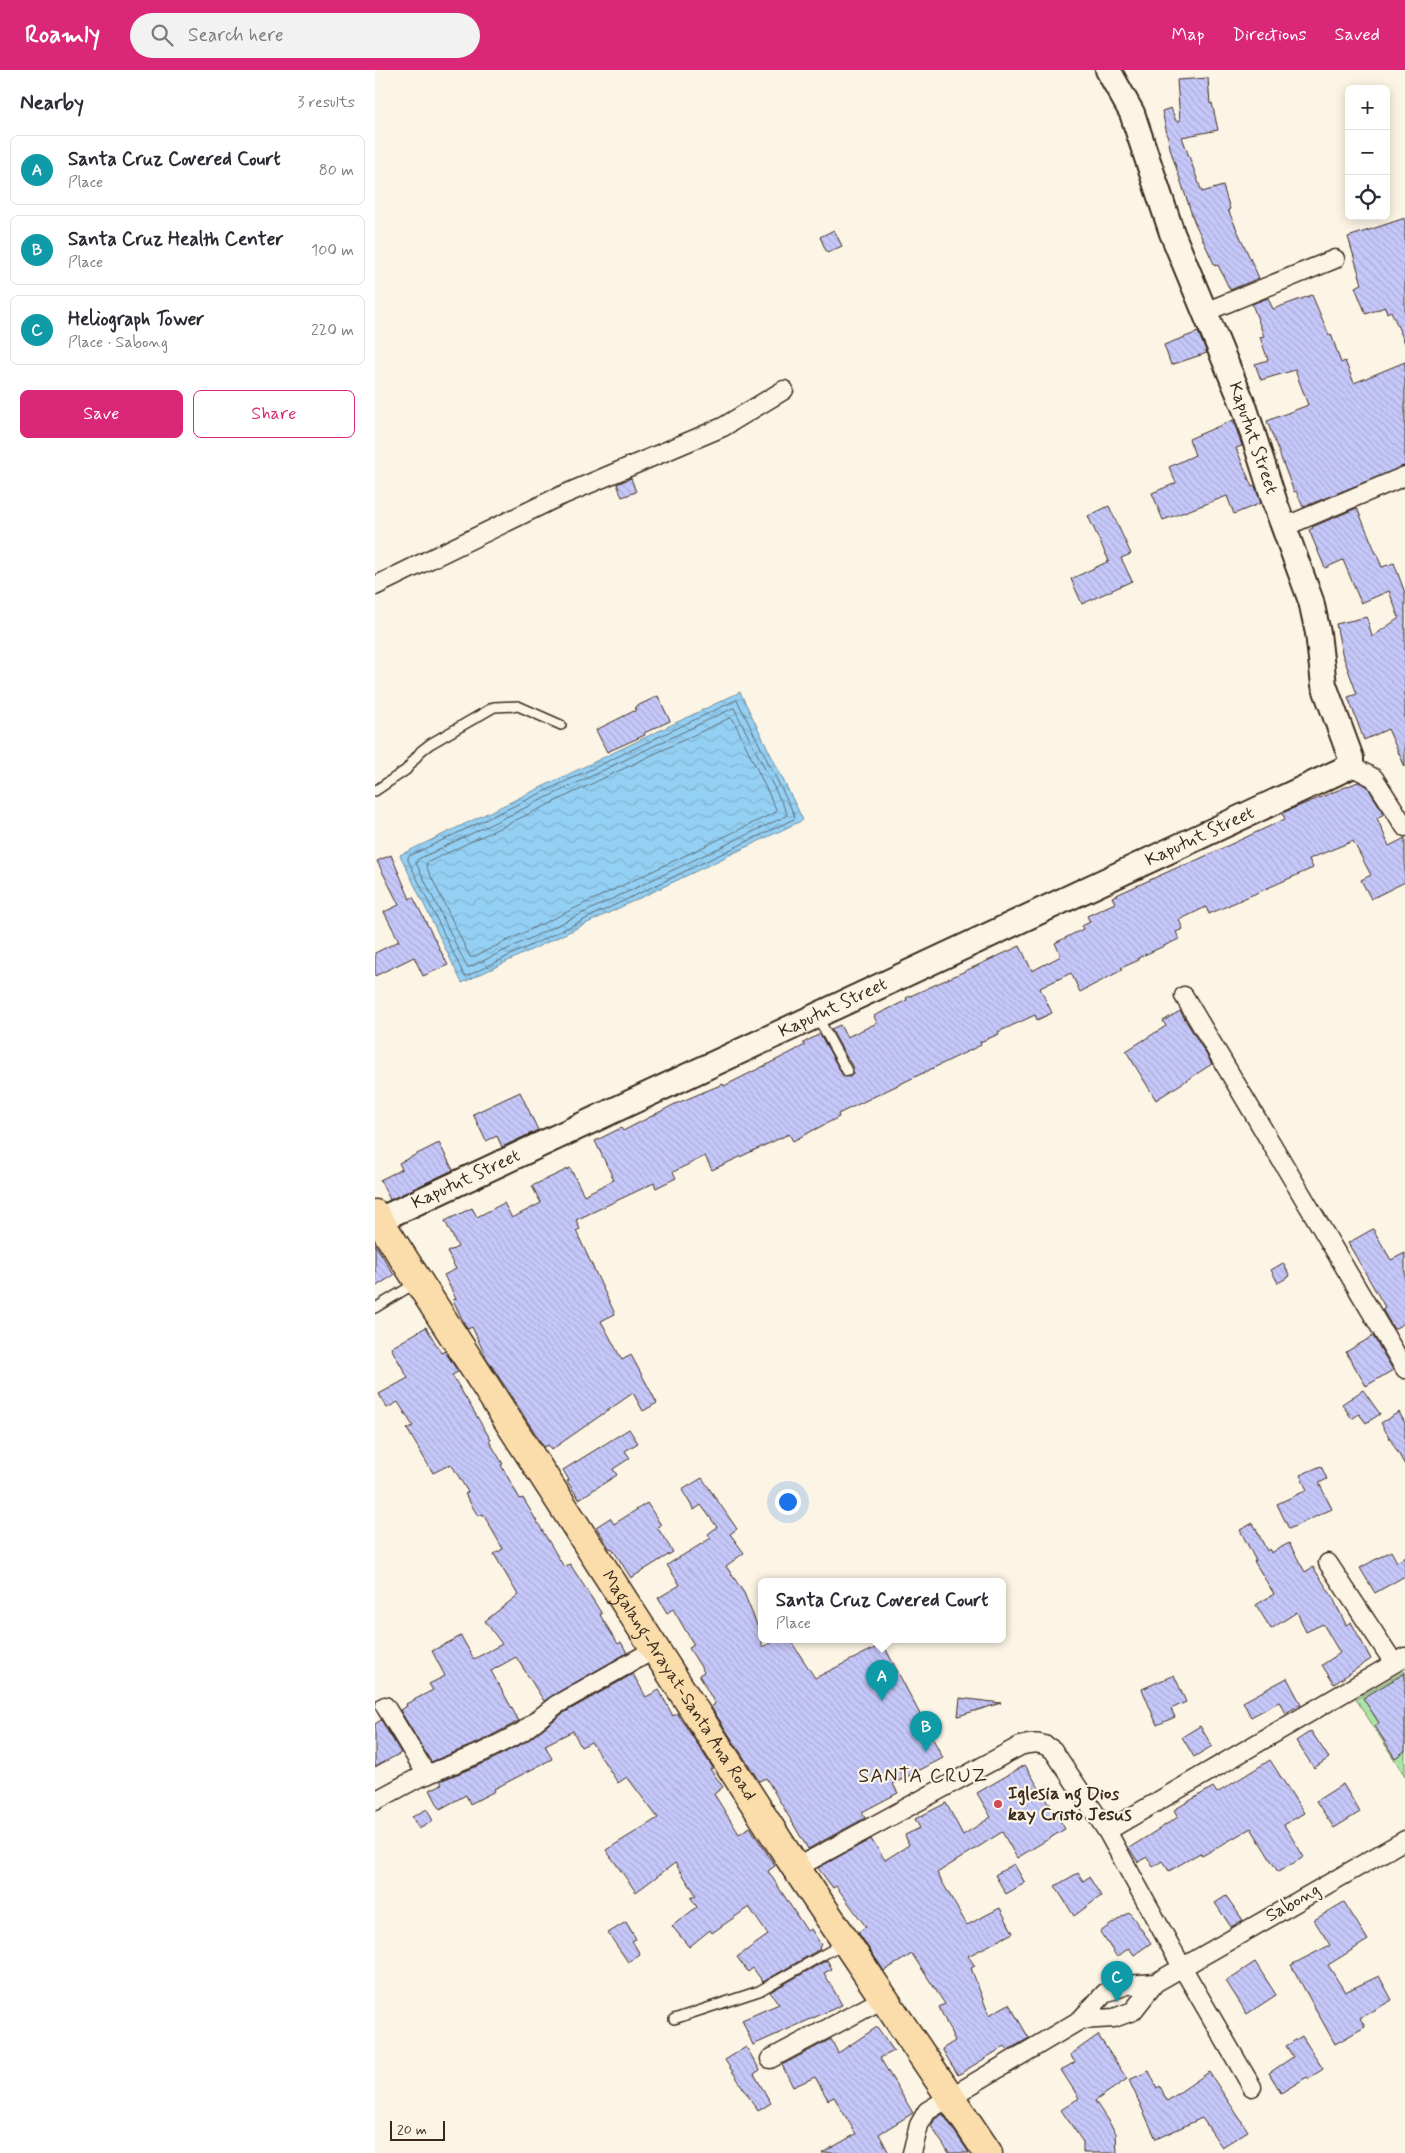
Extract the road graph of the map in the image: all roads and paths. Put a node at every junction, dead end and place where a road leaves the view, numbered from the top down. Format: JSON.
{"nodes":[{"id":1,"x":1108,"y":70,"type":"edge"},
{"id":2,"x":1335,"y":259,"type":"dead end"},
{"id":3,"x":1205,"y":312,"type":"junction"},
{"id":4,"x":784,"y":390,"type":"dead end"},
{"id":5,"x":1405,"y":476,"type":"edge"},
{"id":6,"x":1284,"y":528,"type":"junction"},
{"id":7,"x":375,"y":586,"type":"edge"},
{"id":8,"x":561,"y":725,"type":"dead end"},
{"id":9,"x":1351,"y":766,"type":"junction"},
{"id":10,"x":375,"y":791,"type":"edge"},
{"id":11,"x":1405,"y":827,"type":"edge"},
{"id":12,"x":1184,"y":996,"type":"dead end"},
{"id":13,"x":817,"y":1016,"type":"junction"},
{"id":14,"x":847,"y":1071,"type":"dead end"},
{"id":15,"x":377,"y":1217,"type":"edge"},
{"id":16,"x":419,"y":1282,"type":"junction"},
{"id":17,"x":375,"y":1308,"type":"edge"},
{"id":18,"x":1405,"y":1369,"type":"edge"},
{"id":19,"x":1329,"y":1563,"type":"dead end"},
{"id":20,"x":655,"y":1649,"type":"junction"},
{"id":21,"x":1399,"y":1660,"type":"edge"},
{"id":22,"x":385,"y":1706,"type":"dead end"},
{"id":23,"x":427,"y":1775,"type":"junction"},
{"id":24,"x":375,"y":1801,"type":"edge"},
{"id":25,"x":1107,"y":1831,"type":"junction"},
{"id":26,"x":1405,"y":1840,"type":"edge"},
{"id":27,"x":796,"y":1868,"type":"junction"},
{"id":28,"x":846,"y":1942,"type":"junction"},
{"id":29,"x":1182,"y":1967,"type":"junction"},
{"id":30,"x":1155,"y":1983,"type":"junction"},
{"id":31,"x":885,"y":1998,"type":"junction"},
{"id":32,"x":674,"y":2019,"type":"dead end"},
{"id":33,"x":1079,"y":2020,"type":"junction"},
{"id":34,"x":770,"y":2059,"type":"dead end"},
{"id":35,"x":1252,"y":2087,"type":"dead end"},
{"id":36,"x":950,"y":2096,"type":"junction"},
{"id":37,"x":911,"y":2153,"type":"edge"},
{"id":38,"x":988,"y":2153,"type":"edge"}],
"edges":[{"from":1,"to":3,"type":"street","name":"Kaputut Street"},
{"from":2,"to":3,"type":"street"},
{"from":3,"to":6,"type":"street","name":"Kaputut Street"},
{"from":4,"to":7,"type":"street"},
{"from":5,"to":6,"type":"street"},
{"from":6,"to":9,"type":"street","name":"Kaputut Street"},
{"from":8,"to":10,"type":"lane"},
{"from":9,"to":11,"type":"street"},
{"from":9,"to":13,"type":"street","name":"Kaputut Street"},
{"from":12,"to":18,"type":"street"},
{"from":13,"to":14,"type":"lane"},
{"from":13,"to":15,"type":"street","name":"Kaputut Street"},
{"from":15,"to":16,"type":"main road","name":"Magalang-Arayat-Santa Ana Road"},
{"from":16,"to":17,"type":"lane"},
{"from":16,"to":20,"type":"main road","name":"Magalang-Arayat-Santa Ana Road"},
{"from":19,"to":21,"type":"street"},
{"from":20,"to":23,"type":"street"},
{"from":20,"to":27,"type":"main road","name":"Magalang-Arayat-Santa Ana Road"},
{"from":21,"to":25,"type":"street"},
{"from":22,"to":23,"type":"street"},
{"from":23,"to":24,"type":"street"},
{"from":25,"to":27,"type":"street"},
{"from":25,"to":29,"type":"street"},
{"from":26,"to":29,"type":"street","name":"Sabong"},
{"from":27,"to":28,"type":"main road","name":"Magalang-Arayat-Santa Ana Road"},
{"from":28,"to":31,"type":"main road","name":"Magalang-Arayat-Santa Ana Road"},
{"from":28,"to":32,"type":"lane"},
{"from":29,"to":30,"type":"street","name":"Sabong"},
{"from":29,"to":35,"type":"street"},
{"from":30,"to":33,"type":"street"},
{"from":30,"to":33,"type":"street"},
{"from":31,"to":34,"type":"street"},
{"from":31,"to":36,"type":"main road","name":"Magalang-Arayat-Santa Ana Road"},
{"from":33,"to":36,"type":"street"},
{"from":36,"to":37,"type":"street"},
{"from":36,"to":38,"type":"main road","name":"Magalang-Arayat-Santa Ana Road"}]}
